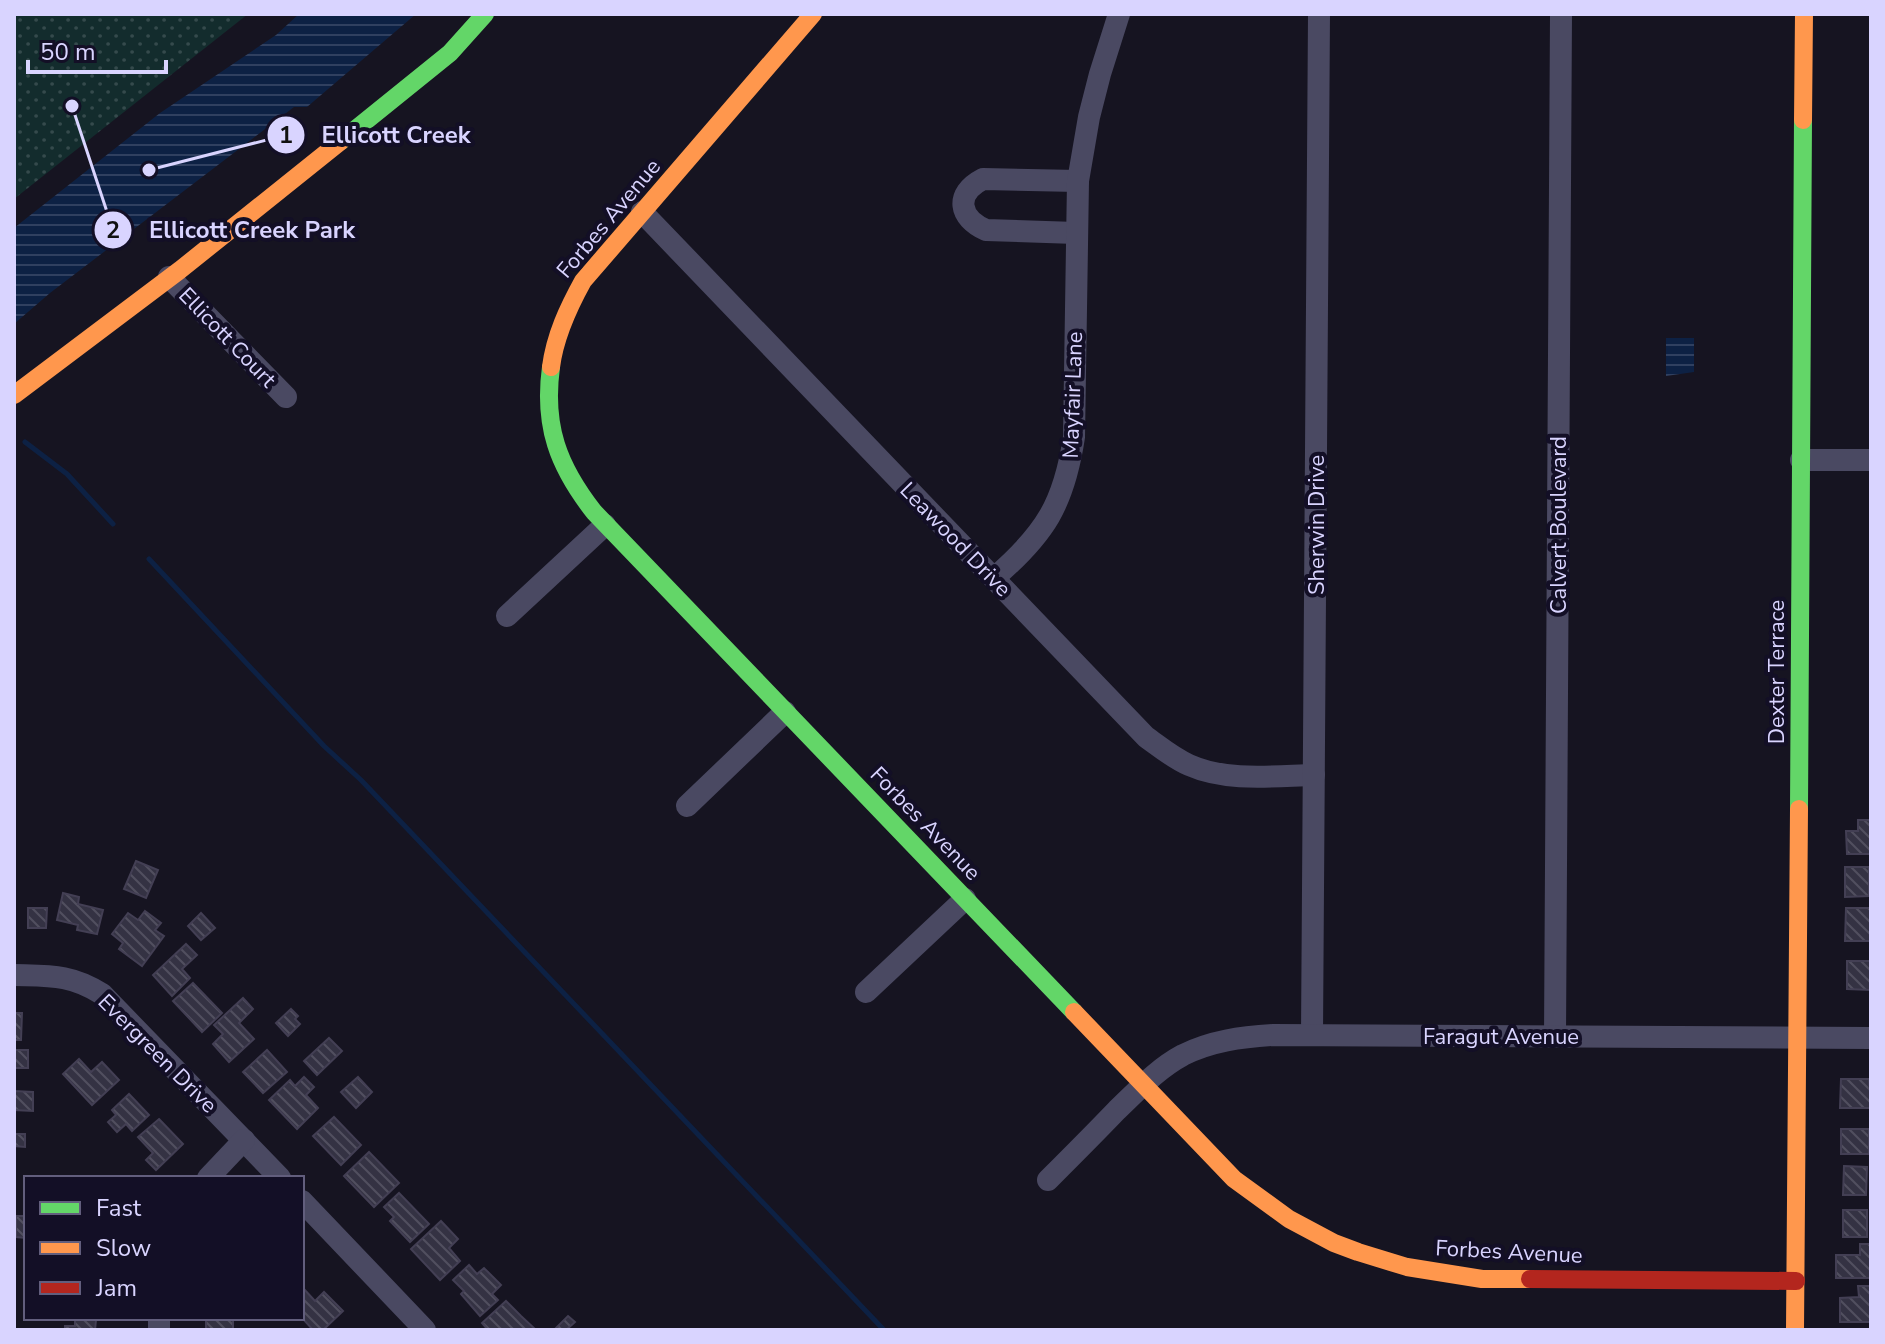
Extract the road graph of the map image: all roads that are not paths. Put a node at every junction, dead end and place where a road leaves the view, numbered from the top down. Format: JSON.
{"nodes":[{"id":1,"x":485,"y":14,"type":"edge"},
{"id":2,"x":813,"y":14,"type":"edge"},
{"id":3,"x":1119,"y":14,"type":"edge"},
{"id":4,"x":1319,"y":14,"type":"edge"},
{"id":5,"x":1561,"y":14,"type":"edge"},
{"id":6,"x":1804,"y":14,"type":"edge"},
{"id":7,"x":1078,"y":181,"type":"junction"},
{"id":8,"x":642,"y":212,"type":"junction"},
{"id":9,"x":1076,"y":233,"type":"junction"},
{"id":10,"x":169,"y":277,"type":"junction"},
{"id":11,"x":14,"y":395,"type":"edge"},
{"id":12,"x":286,"y":397,"type":"dead end"},
{"id":13,"x":1801,"y":460,"type":"junction"},
{"id":14,"x":1871,"y":460,"type":"edge"},
{"id":15,"x":605,"y":525,"type":"junction"},
{"id":16,"x":994,"y":578,"type":"junction"},
{"id":17,"x":507,"y":616,"type":"dead end"},
{"id":18,"x":785,"y":712,"type":"junction"},
{"id":19,"x":1314,"y":775,"type":"junction"},
{"id":20,"x":687,"y":806,"type":"dead end"},
{"id":21,"x":965,"y":899,"type":"junction"},
{"id":22,"x":14,"y":975,"type":"edge"},
{"id":23,"x":866,"y":992,"type":"dead end"},
{"id":24,"x":1312,"y":1035,"type":"junction"},
{"id":25,"x":1555,"y":1036,"type":"junction"},
{"id":26,"x":1798,"y":1037,"type":"junction"},
{"id":27,"x":1871,"y":1038,"type":"edge"},
{"id":28,"x":1144,"y":1084,"type":"junction"},
{"id":29,"x":244,"y":1140,"type":"junction"},
{"id":30,"x":210,"y":1176,"type":"edge"},
{"id":31,"x":278,"y":1176,"type":"edge"},
{"id":32,"x":1048,"y":1180,"type":"dead end"},
{"id":33,"x":304,"y":1203,"type":"edge"},
{"id":34,"x":1796,"y":1281,"type":"junction"},
{"id":35,"x":425,"y":1330,"type":"edge"},
{"id":36,"x":1795,"y":1330,"type":"edge"}],
"edges":[{"from":1,"to":10,"type":"street"},
{"from":2,"to":8,"type":"street","name":"Forbes Avenue"},
{"from":3,"to":7,"type":"street","name":"Mayfair Lane"},
{"from":4,"to":19,"type":"street","name":"Sherwin Drive"},
{"from":5,"to":25,"type":"street","name":"Calvert Boulevard"},
{"from":6,"to":13,"type":"street","name":"Dexter Terrace"},
{"from":7,"to":9,"type":"street","name":"Mayfair Lane"},
{"from":7,"to":9,"type":"street"},
{"from":8,"to":15,"type":"street","name":"Forbes Avenue"},
{"from":8,"to":16,"type":"street","name":"Leawood Drive"},
{"from":9,"to":16,"type":"street","name":"Mayfair Lane"},
{"from":10,"to":11,"type":"street"},
{"from":10,"to":12,"type":"street","name":"Ellicott Court"},
{"from":13,"to":14,"type":"street"},
{"from":13,"to":26,"type":"street","name":"Dexter Terrace"},
{"from":15,"to":17,"type":"street"},
{"from":15,"to":18,"type":"street","name":"Forbes Avenue"},
{"from":16,"to":19,"type":"street","name":"Leawood Drive"},
{"from":18,"to":20,"type":"street"},
{"from":18,"to":21,"type":"street","name":"Forbes Avenue"},
{"from":19,"to":24,"type":"street","name":"Sherwin Drive"},
{"from":21,"to":23,"type":"street"},
{"from":21,"to":28,"type":"street","name":"Forbes Avenue"},
{"from":22,"to":29,"type":"street","name":"Evergreen Drive"},
{"from":24,"to":25,"type":"street","name":"Faragut Avenue"},
{"from":24,"to":28,"type":"street","name":"Faragut Avenue"},
{"from":25,"to":26,"type":"street","name":"Faragut Avenue"},
{"from":26,"to":27,"type":"street","name":"Faragut Avenue"},
{"from":26,"to":34,"type":"street","name":"Dexter Terrace"},
{"from":28,"to":32,"type":"street","name":"Faragut Avenue"},
{"from":28,"to":34,"type":"street","name":"Forbes Avenue"},
{"from":29,"to":30,"type":"street"},
{"from":29,"to":31,"type":"street","name":"Evergreen Drive"},
{"from":33,"to":35,"type":"street"},
{"from":34,"to":36,"type":"street","name":"Dexter Terrace"}]}
